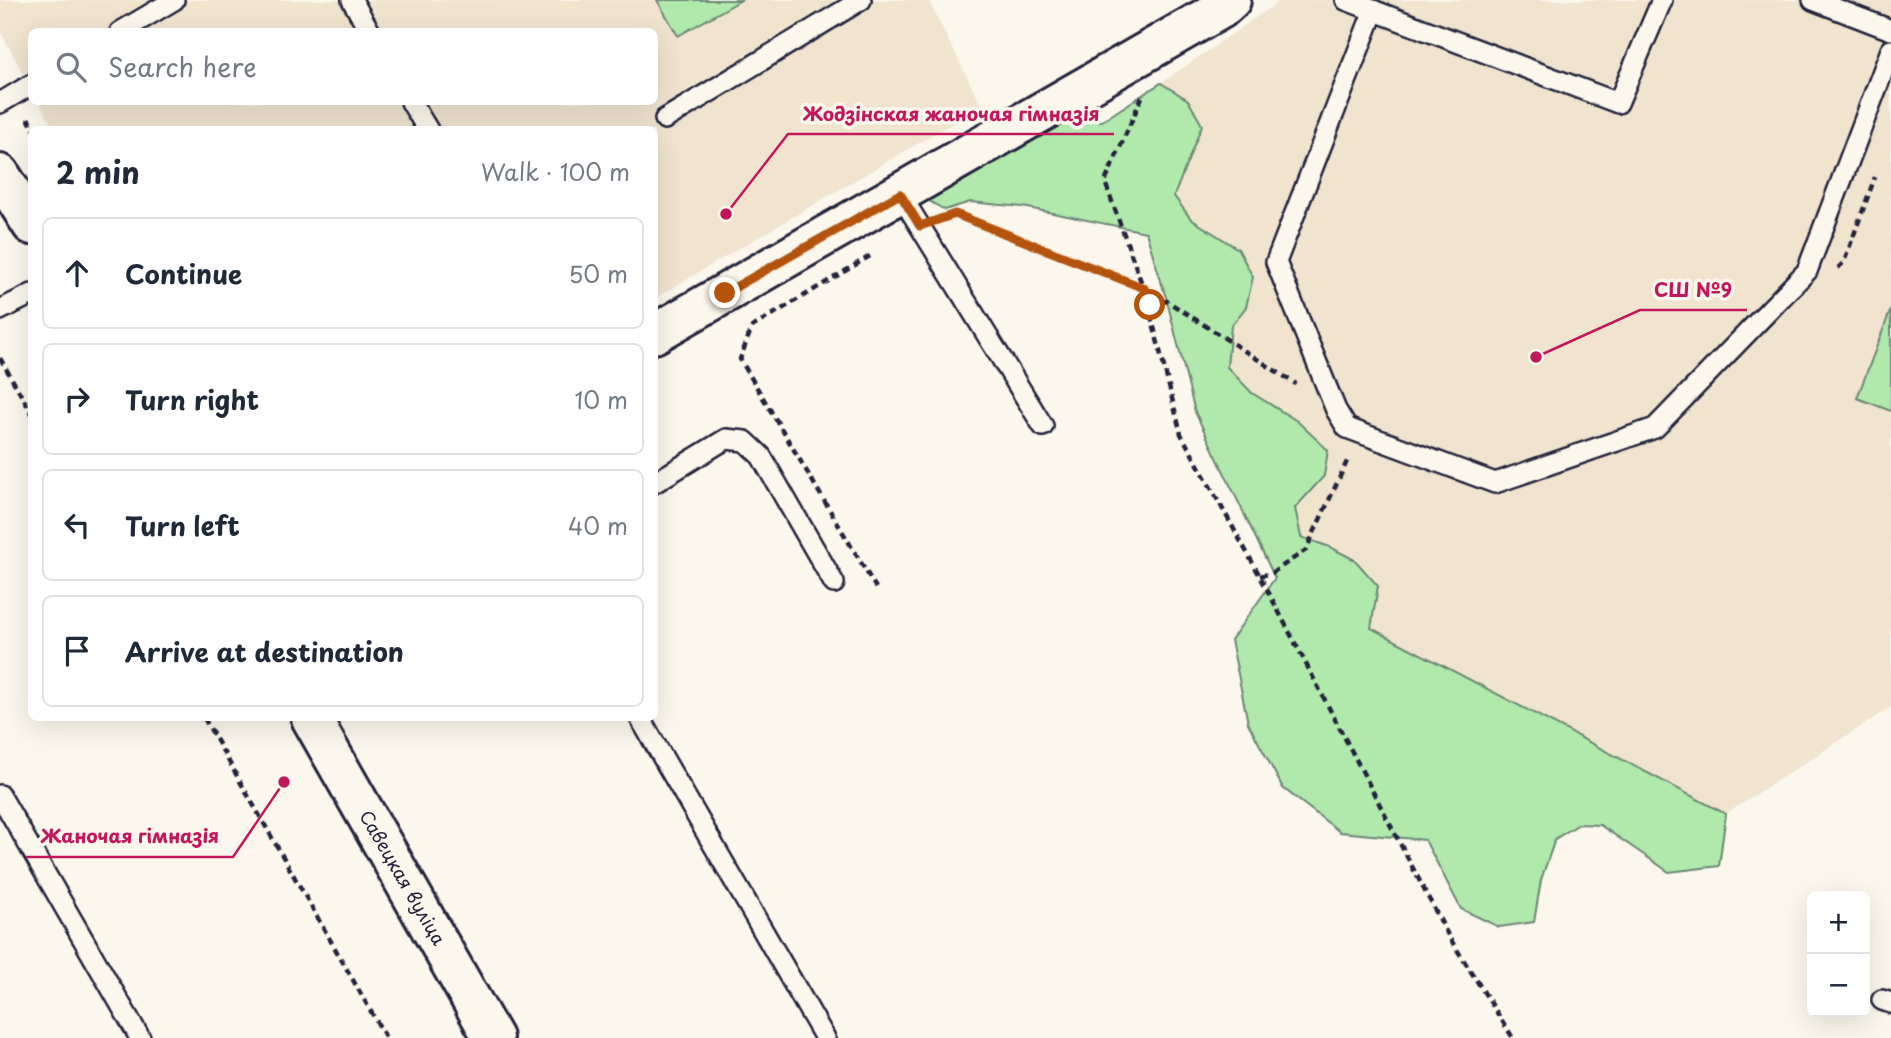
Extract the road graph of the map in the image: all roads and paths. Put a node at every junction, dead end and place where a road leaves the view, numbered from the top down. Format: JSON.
{"nodes":[{"id":1,"x":174,"y":0,"type":"edge"},
{"id":2,"x":352,"y":0,"type":"edge"},
{"id":3,"x":861,"y":0,"type":"edge"},
{"id":4,"x":1231,"y":0,"type":"edge"},
{"id":5,"x":1346,"y":0,"type":"edge"},
{"id":6,"x":1662,"y":0,"type":"edge"},
{"id":7,"x":1813,"y":0,"type":"edge"},
{"id":8,"x":1374,"y":10,"type":"junction"},
{"id":9,"x":127,"y":28,"type":"edge"},
{"id":10,"x":368,"y":28,"type":"edge"},
{"id":11,"x":1891,"y":30,"type":"edge"},
{"id":12,"x":1891,"y":50,"type":"edge"},
{"id":13,"x":28,"y":86,"type":"edge"},
{"id":14,"x":1146,"y":88,"type":"dead end"},
{"id":15,"x":0,"y":103,"type":"edge"},
{"id":16,"x":413,"y":105,"type":"edge"},
{"id":17,"x":665,"y":118,"type":"dead end"},
{"id":18,"x":426,"y":126,"type":"edge"},
{"id":19,"x":0,"y":174,"type":"edge"},
{"id":20,"x":900,"y":194,"type":"junction"},
{"id":21,"x":28,"y":219,"type":"edge"},
{"id":22,"x":920,"y":226,"type":"junction"},
{"id":23,"x":1144,"y":288,"type":"junction"},
{"id":24,"x":28,"y":296,"type":"edge"},
{"id":25,"x":1150,"y":305,"type":"junction"},
{"id":26,"x":0,"y":310,"type":"edge"},
{"id":27,"x":658,"y":332,"type":"edge"},
{"id":28,"x":0,"y":358,"type":"edge"},
{"id":29,"x":28,"y":407,"type":"edge"},
{"id":30,"x":1336,"y":410,"type":"junction"},
{"id":31,"x":1043,"y":426,"type":"dead end"},
{"id":32,"x":1359,"y":432,"type":"junction"},
{"id":33,"x":658,"y":480,"type":"edge"},
{"id":34,"x":1260,"y":576,"type":"junction"},
{"id":35,"x":834,"y":583,"type":"dead end"},
{"id":36,"x":876,"y":588,"type":"dead end"},
{"id":37,"x":206,"y":721,"type":"edge"},
{"id":38,"x":313,"y":721,"type":"edge"},
{"id":39,"x":641,"y":721,"type":"edge"},
{"id":40,"x":0,"y":795,"type":"edge"},
{"id":41,"x":139,"y":1038,"type":"edge"},
{"id":42,"x":386,"y":1038,"type":"edge"},
{"id":43,"x":493,"y":1038,"type":"edge"},
{"id":44,"x":825,"y":1038,"type":"edge"},
{"id":45,"x":1513,"y":1038,"type":"edge"}],
"edges":[{"from":1,"to":9,"type":"lane"},
{"from":2,"to":10,"type":"lane"},
{"from":3,"to":17,"type":"lane"},
{"from":4,"to":20,"type":"street"},
{"from":5,"to":8,"type":"lane"},
{"from":6,"to":8,"type":"lane"},
{"from":7,"to":11,"type":"lane"},
{"from":8,"to":30,"type":"lane"},
{"from":12,"to":32,"type":"lane"},
{"from":13,"to":15,"type":"lane"},
{"from":14,"to":23,"type":"path"},
{"from":16,"to":18,"type":"lane"},
{"from":19,"to":21,"type":"street"},
{"from":20,"to":22,"type":"lane"},
{"from":20,"to":27,"type":"street"},
{"from":22,"to":23,"type":"path"},
{"from":22,"to":31,"type":"lane"},
{"from":22,"to":36,"type":"path"},
{"from":23,"to":25,"type":"path"},
{"from":24,"to":26,"type":"lane"},
{"from":25,"to":30,"type":"path"},
{"from":25,"to":34,"type":"path"},
{"from":28,"to":29,"type":"path"},
{"from":30,"to":32,"type":"lane"},
{"from":32,"to":34,"type":"path"},
{"from":33,"to":35,"type":"lane"},
{"from":34,"to":45,"type":"path"},
{"from":37,"to":42,"type":"path"},
{"from":38,"to":43,"type":"street","name":"Савецкая вуліца"},
{"from":39,"to":44,"type":"lane"},
{"from":40,"to":41,"type":"lane"}]}
